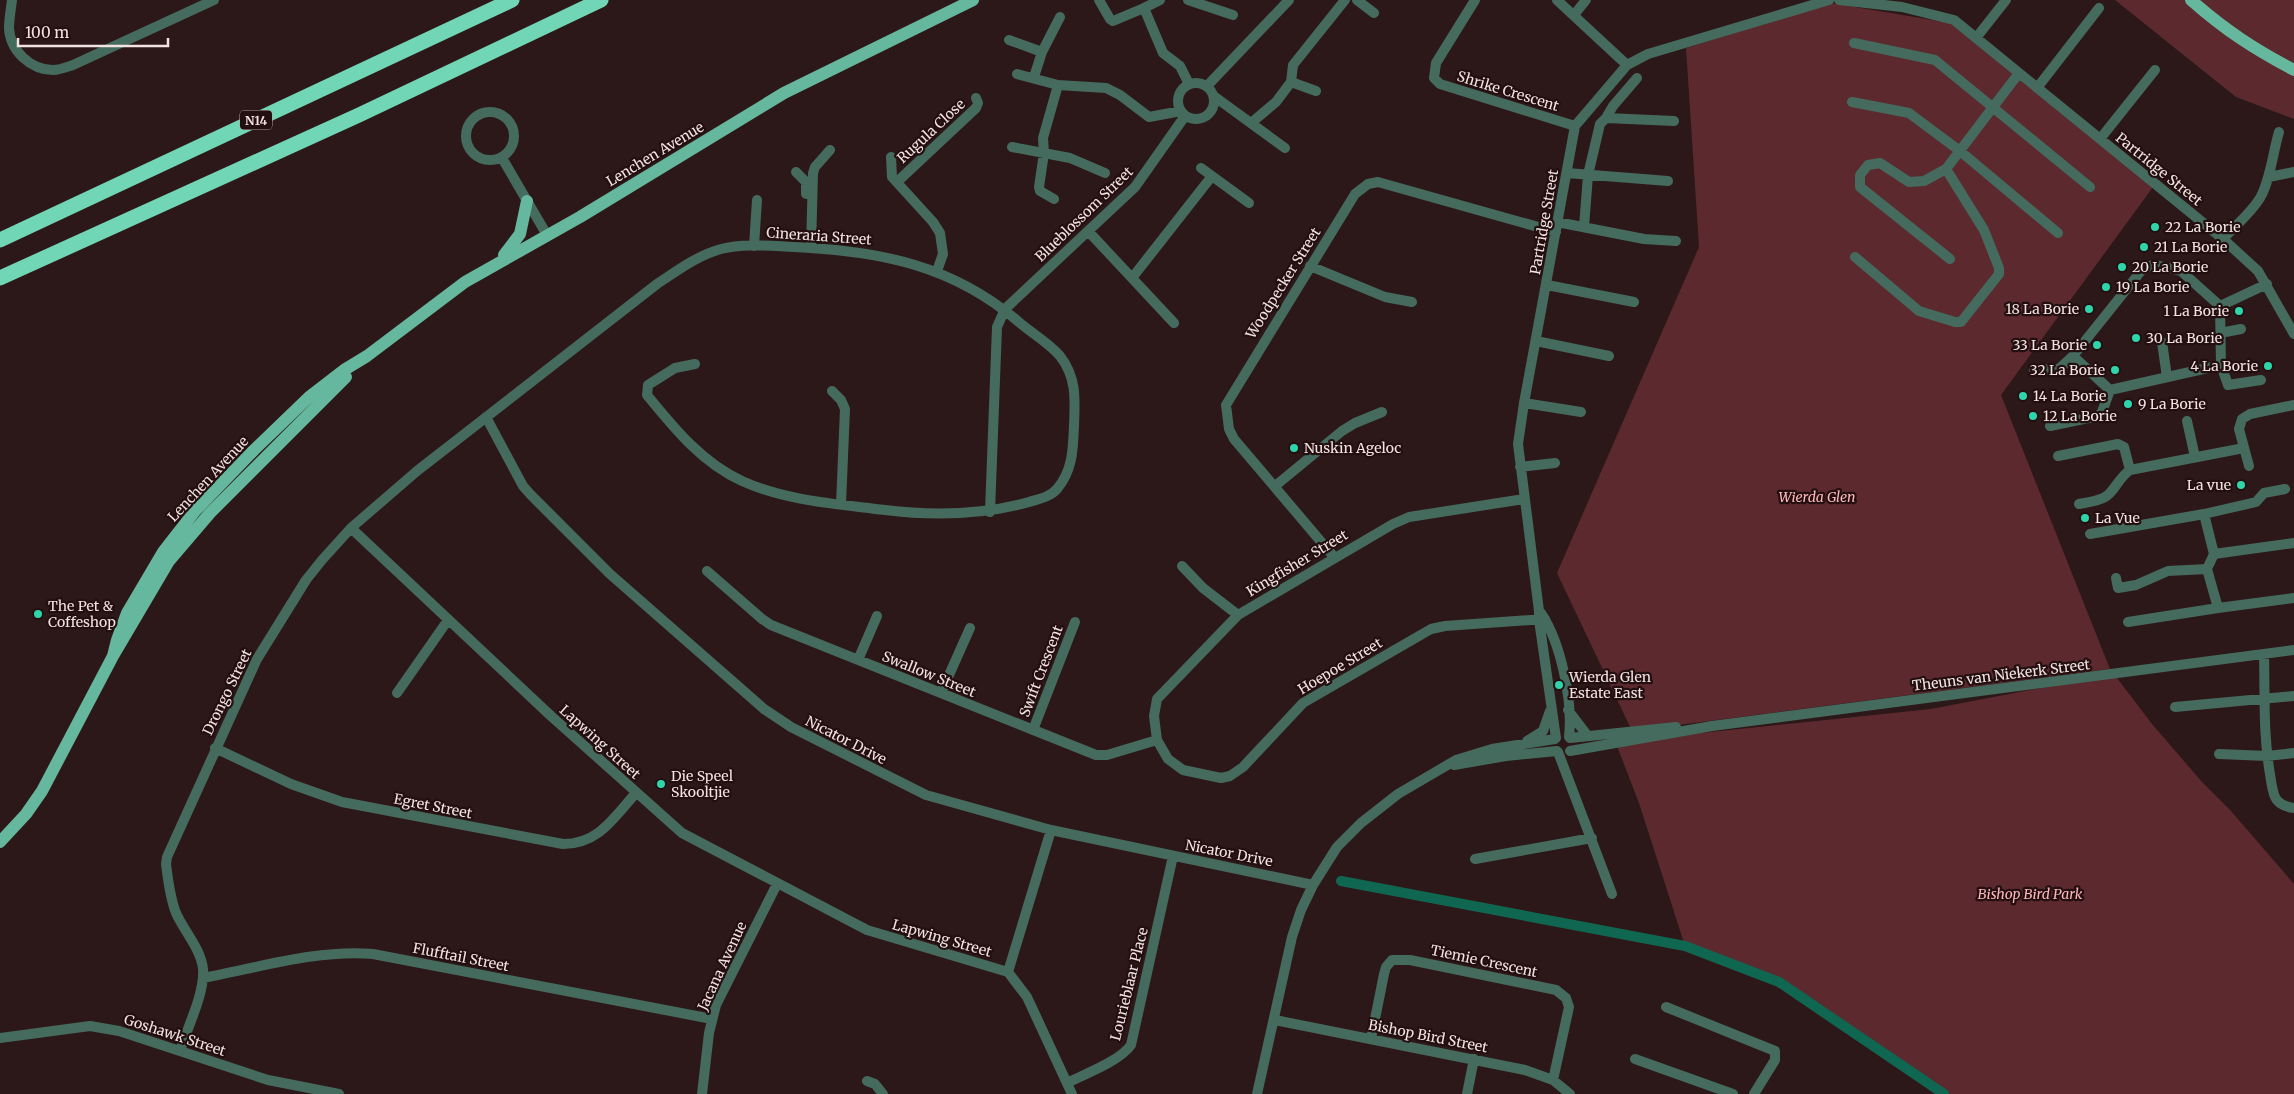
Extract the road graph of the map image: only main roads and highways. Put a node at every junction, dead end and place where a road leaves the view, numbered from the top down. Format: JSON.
{"nodes":[{"id":1,"x":512,"y":0,"type":"edge"},
{"id":2,"x":601,"y":0,"type":"edge"},
{"id":3,"x":973,"y":0,"type":"edge"},
{"id":4,"x":2191,"y":0,"type":"edge"},
{"id":5,"x":2294,"y":70,"type":"edge"},
{"id":6,"x":527,"y":201,"type":"road end"},
{"id":7,"x":0,"y":240,"type":"edge"},
{"id":8,"x":499,"y":261,"type":"junction"},
{"id":9,"x":0,"y":278,"type":"edge"},
{"id":10,"x":0,"y":842,"type":"edge"}],
"edges":[{"from":1,"to":7,"type":"highway","number":"N14"},
{"from":2,"to":9,"type":"highway"},
{"from":3,"to":8,"type":"main road","name":"Lenchen Avenue"},
{"from":4,"to":5,"type":"main road"},
{"from":6,"to":8,"type":"main road"},
{"from":8,"to":10,"type":"main road","name":"Lenchen Avenue"}]}
